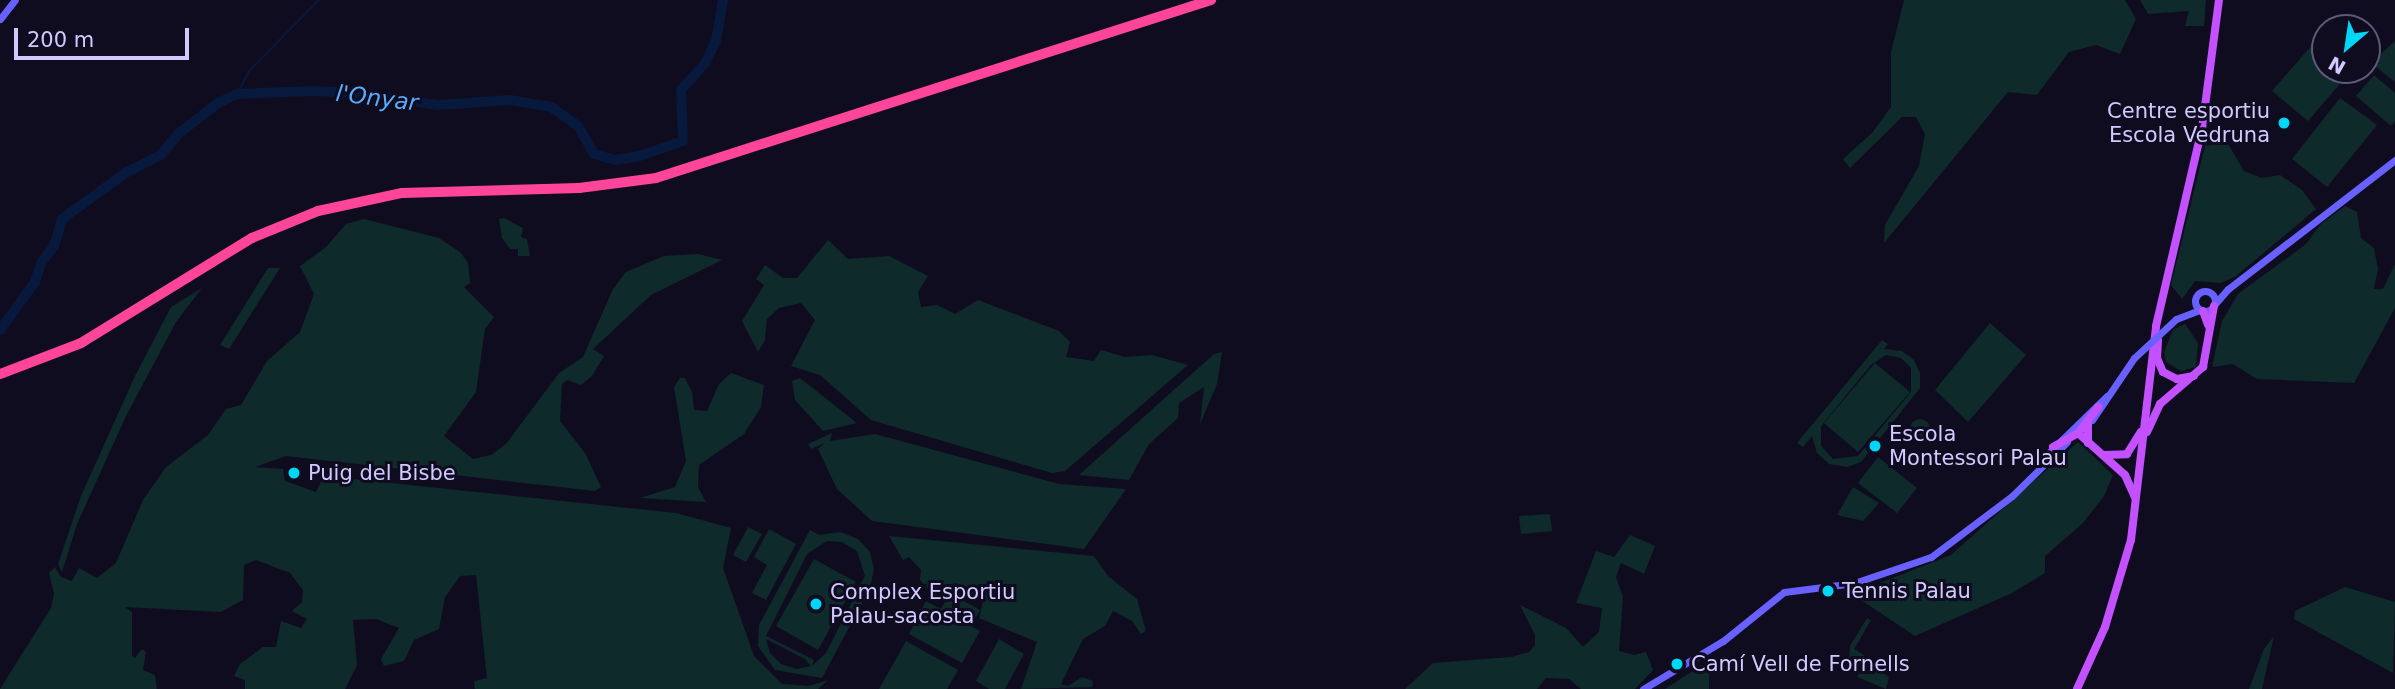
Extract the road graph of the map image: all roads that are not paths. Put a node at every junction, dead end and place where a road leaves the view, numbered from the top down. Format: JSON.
{"nodes":[{"id":1,"x":15,"y":0,"type":"edge"},
{"id":2,"x":1211,"y":0,"type":"edge"},
{"id":3,"x":2219,"y":0,"type":"edge"},
{"id":4,"x":0,"y":19,"type":"edge"},
{"id":5,"x":2395,"y":160,"type":"edge"},
{"id":6,"x":2164,"y":287,"type":"junction"},
{"id":7,"x":2228,"y":289,"type":"junction"},
{"id":8,"x":2206,"y":291,"type":"junction"},
{"id":9,"x":2195,"y":299,"type":"junction"},
{"id":10,"x":2214,"y":306,"type":"junction"},
{"id":11,"x":2202,"y":310,"type":"junction"},
{"id":12,"x":2187,"y":313,"type":"junction"},
{"id":13,"x":2209,"y":332,"type":"junction"},
{"id":14,"x":0,"y":374,"type":"edge"},
{"id":15,"x":2197,"y":375,"type":"junction"},
{"id":16,"x":2121,"y":379,"type":"junction"},
{"id":17,"x":2098,"y":407,"type":"junction"},
{"id":18,"x":2145,"y":416,"type":"junction"},
{"id":19,"x":2088,"y":424,"type":"joint"},
{"id":20,"x":2084,"y":438,"type":"junction"},
{"id":21,"x":2068,"y":441,"type":"joint"},
{"id":22,"x":2053,"y":447,"type":"junction"},
{"id":23,"x":2142,"y":452,"type":"junction"},
{"id":24,"x":2098,"y":453,"type":"junction"},
{"id":25,"x":2025,"y":484,"type":"junction"},
{"id":26,"x":2137,"y":507,"type":"junction"},
{"id":27,"x":1643,"y":689,"type":"edge"},
{"id":28,"x":2077,"y":689,"type":"edge"}],
"edges":[{"from":1,"to":4,"type":"street"},
{"from":2,"to":14,"type":"highway"},
{"from":3,"to":6,"type":"main road"},
{"from":5,"to":7,"type":"street"},
{"from":6,"to":15,"type":"main road"},
{"from":6,"to":18,"type":"main road"},
{"from":7,"to":8,"type":"street"},
{"from":7,"to":10,"type":"street"},
{"from":8,"to":9,"type":"street"},
{"from":8,"to":10,"type":"street"},
{"from":9,"to":11,"type":"street"},
{"from":9,"to":12,"type":"street"},
{"from":10,"to":11,"type":"street"},
{"from":10,"to":13,"type":"main road"},
{"from":11,"to":12,"type":"street"},
{"from":11,"to":13,"type":"main road"},
{"from":12,"to":16,"type":"street","bridge":true},
{"from":13,"to":15,"type":"main road"},
{"from":15,"to":23,"type":"main road"},
{"from":16,"to":17,"type":"street"},
{"from":16,"to":19,"type":"street"},
{"from":17,"to":20,"type":"main road"},
{"from":17,"to":22,"type":"street"},
{"from":18,"to":23,"type":"main road"},
{"from":18,"to":24,"type":"main road"},
{"from":19,"to":20,"type":"main road"},
{"from":20,"to":21,"type":"main road"},
{"from":20,"to":22,"type":"main road"},
{"from":20,"to":24,"type":"main road"},
{"from":21,"to":25,"type":"street"},
{"from":22,"to":25,"type":"street"},
{"from":23,"to":26,"type":"main road"},
{"from":24,"to":26,"type":"main road"},
{"from":25,"to":27,"type":"street"},
{"from":26,"to":28,"type":"main road"}]}
